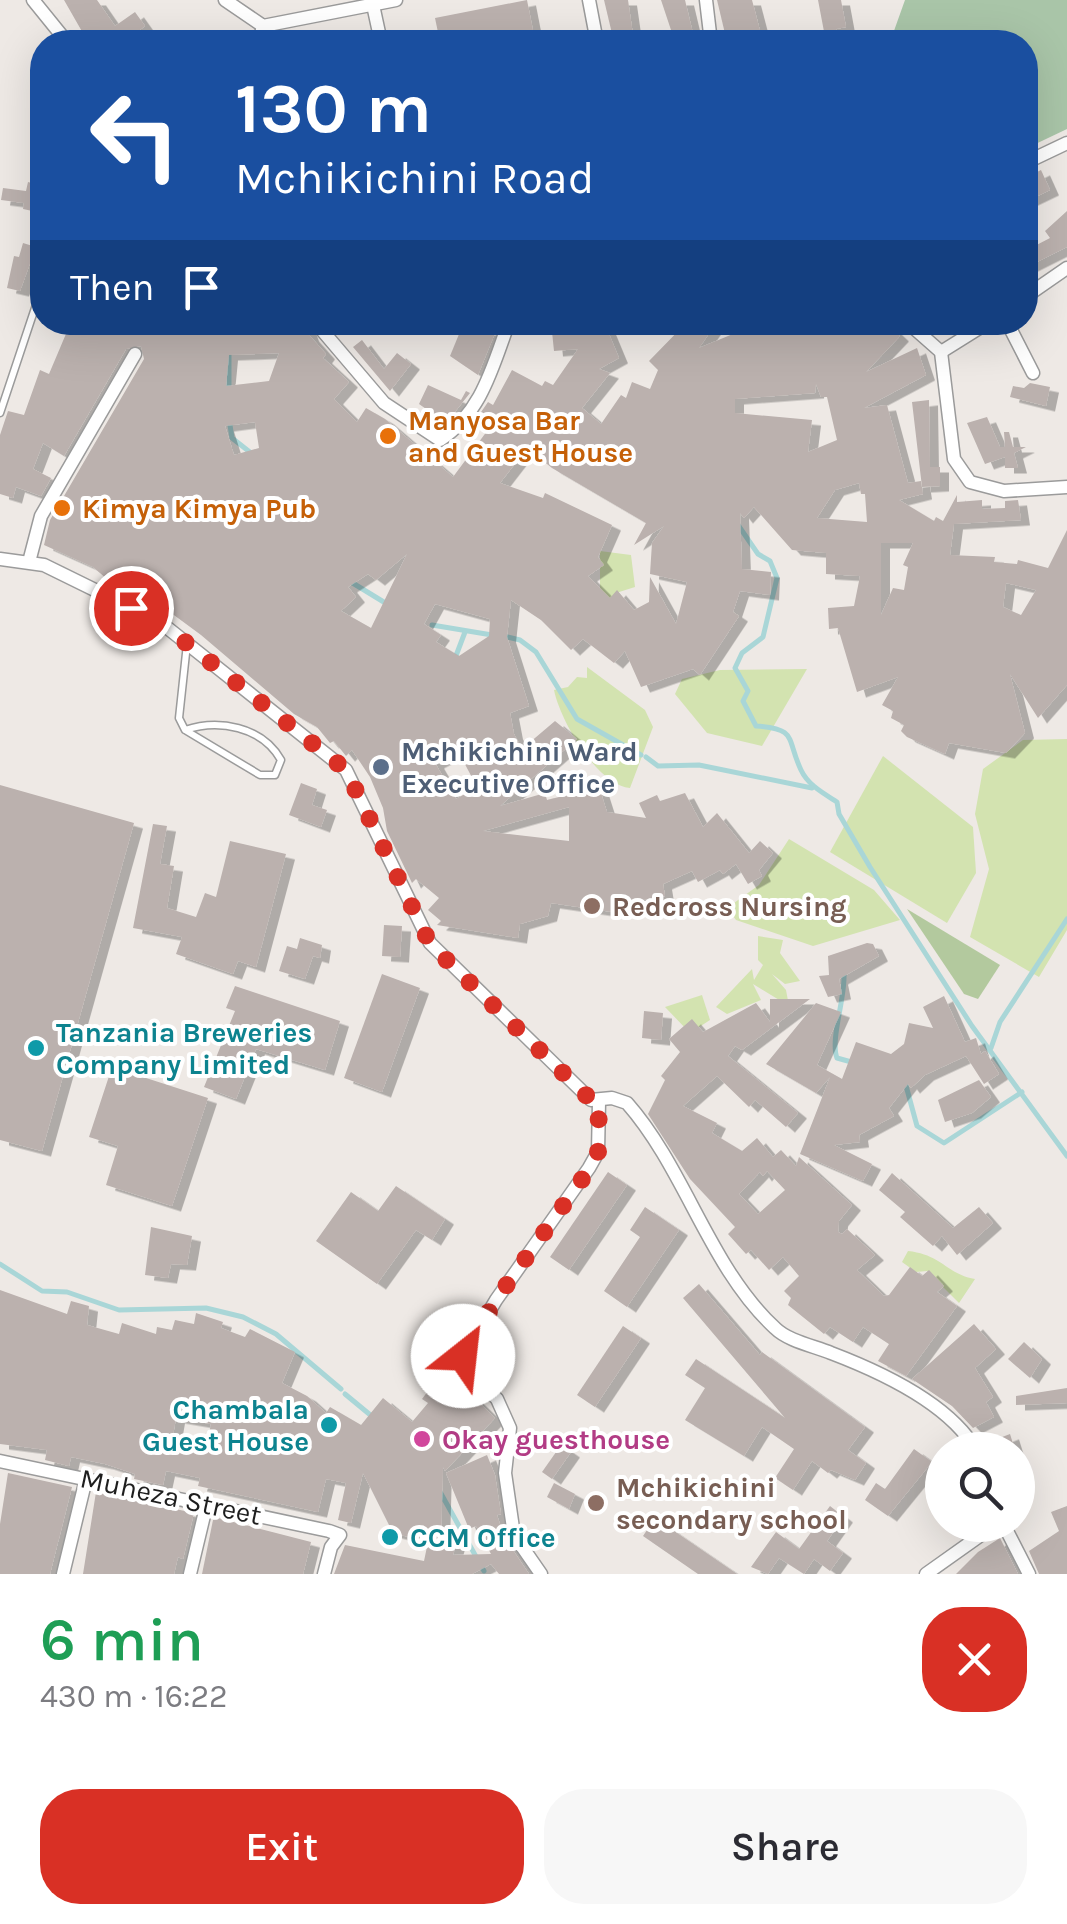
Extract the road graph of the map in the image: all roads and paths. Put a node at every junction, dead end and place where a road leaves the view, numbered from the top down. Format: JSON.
{"nodes":[{"id":1,"x":33,"y":0,"type":"edge"},
{"id":2,"x":225,"y":0,"type":"edge"},
{"id":3,"x":396,"y":0,"type":"edge"},
{"id":4,"x":589,"y":0,"type":"edge"},
{"id":5,"x":706,"y":0,"type":"edge"},
{"id":6,"x":373,"y":5,"type":"junction"},
{"id":7,"x":263,"y":26,"type":"junction"},
{"id":8,"x":57,"y":30,"type":"edge"},
{"id":9,"x":262,"y":30,"type":"edge"},
{"id":10,"x":378,"y":30,"type":"edge"},
{"id":11,"x":595,"y":30,"type":"edge"},
{"id":12,"x":710,"y":30,"type":"edge"},
{"id":13,"x":1065,"y":149,"type":"edge"},
{"id":14,"x":1038,"y":158,"type":"edge"},
{"id":15,"x":1067,"y":268,"type":"edge"},
{"id":16,"x":1038,"y":288,"type":"edge"},
{"id":17,"x":30,"y":323,"type":"edge"},
{"id":18,"x":327,"y":335,"type":"edge"},
{"id":19,"x":504,"y":335,"type":"edge"},
{"id":20,"x":922,"y":335,"type":"edge"},
{"id":21,"x":968,"y":335,"type":"edge"},
{"id":22,"x":1014,"y":335,"type":"edge"},
{"id":23,"x":941,"y":352,"type":"junction"},
{"id":24,"x":136,"y":354,"type":"dead end"},
{"id":25,"x":1033,"y":374,"type":"dead end"},
{"id":26,"x":0,"y":413,"type":"edge"},
{"id":27,"x":1067,"y":487,"type":"edge"},
{"id":28,"x":0,"y":559,"type":"edge"},
{"id":29,"x":29,"y":562,"type":"junction"},
{"id":30,"x":188,"y":644,"type":"junction"},
{"id":31,"x":185,"y":730,"type":"junction"},
{"id":32,"x":599,"y":1102,"type":"junction"},
{"id":33,"x":966,"y":1432,"type":"edge"},
{"id":34,"x":0,"y":1461,"type":"edge"},
{"id":35,"x":86,"y":1479,"type":"junction"},
{"id":36,"x":207,"y":1502,"type":"junction"},
{"id":37,"x":971,"y":1542,"type":"edge"},
{"id":38,"x":1013,"y":1542,"type":"edge"},
{"id":39,"x":63,"y":1574,"type":"edge"},
{"id":40,"x":190,"y":1574,"type":"edge"},
{"id":41,"x":324,"y":1574,"type":"edge"},
{"id":42,"x":542,"y":1574,"type":"edge"},
{"id":43,"x":926,"y":1574,"type":"edge"},
{"id":44,"x":1029,"y":1574,"type":"edge"}],
"edges":[{"from":1,"to":8,"type":"street"},
{"from":2,"to":7,"type":"street"},
{"from":3,"to":6,"type":"street"},
{"from":4,"to":11,"type":"street"},
{"from":5,"to":12,"type":"street"},
{"from":6,"to":7,"type":"street"},
{"from":6,"to":10,"type":"street"},
{"from":7,"to":9,"type":"street"},
{"from":13,"to":14,"type":"street"},
{"from":15,"to":16,"type":"street"},
{"from":17,"to":26,"type":"lane"},
{"from":18,"to":19,"type":"street"},
{"from":20,"to":23,"type":"street"},
{"from":21,"to":23,"type":"street"},
{"from":22,"to":25,"type":"street"},
{"from":23,"to":27,"type":"street"},
{"from":24,"to":29,"type":"street"},
{"from":28,"to":29,"type":"street"},
{"from":29,"to":30,"type":"street"},
{"from":30,"to":31,"type":"lane"},
{"from":30,"to":32,"type":"street"},
{"from":31,"to":31,"type":"lane"},
{"from":32,"to":33,"type":"street"},
{"from":32,"to":42,"type":"street"},
{"from":34,"to":35,"type":"street","name":"Muheza Street"},
{"from":35,"to":36,"type":"street","name":"Muheza Street"},
{"from":35,"to":39,"type":"street"},
{"from":36,"to":40,"type":"street"},
{"from":36,"to":41,"type":"street","name":"Muheza Street"},
{"from":37,"to":43,"type":"street"},
{"from":38,"to":44,"type":"street"}]}
